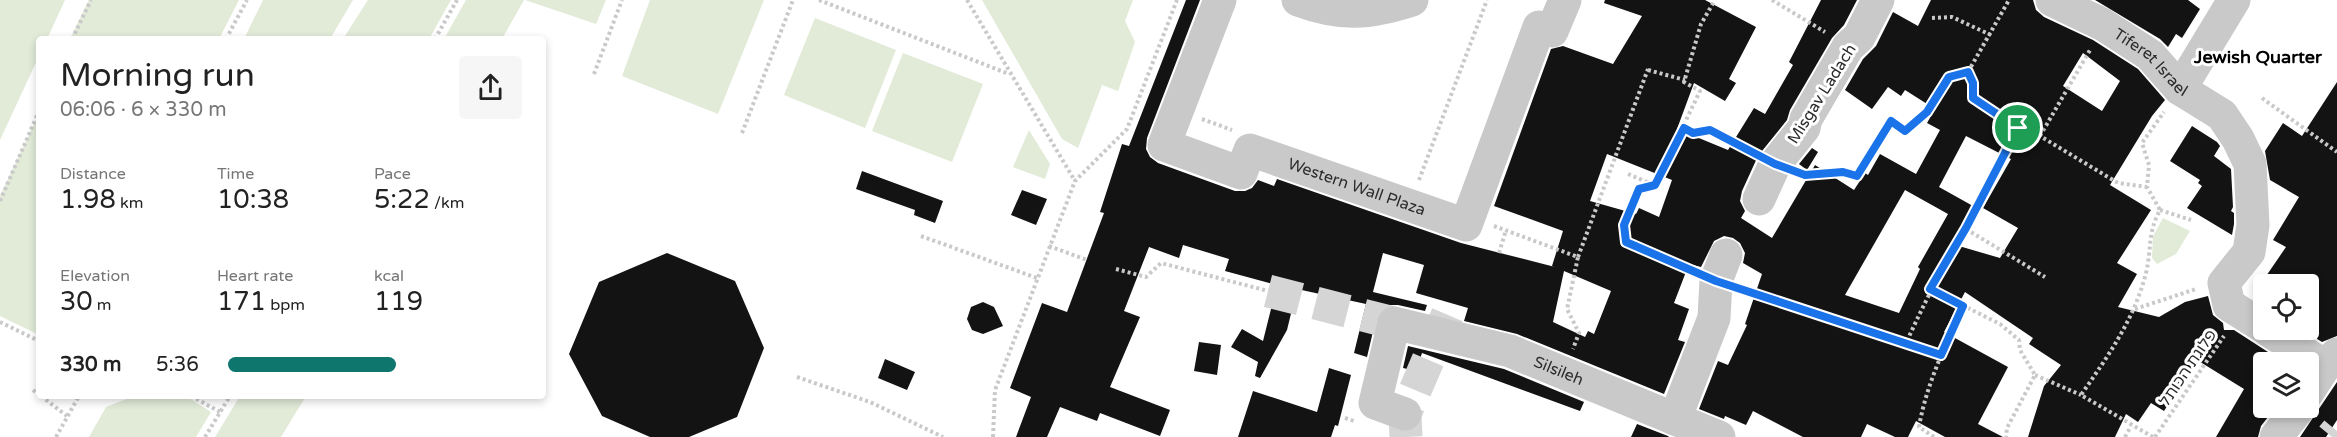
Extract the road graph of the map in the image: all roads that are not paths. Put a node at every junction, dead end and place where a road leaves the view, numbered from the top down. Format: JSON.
{"nodes":[{"id":1,"x":1220,"y":0,"type":"edge"},
{"id":2,"x":1298,"y":0,"type":"edge"},
{"id":3,"x":1412,"y":0,"type":"edge"},
{"id":4,"x":1565,"y":0,"type":"edge"},
{"id":5,"x":1878,"y":0,"type":"edge"},
{"id":6,"x":2052,"y":0,"type":"edge"},
{"id":7,"x":2234,"y":0,"type":"edge"},
{"id":8,"x":2180,"y":88,"type":"junction"},
{"id":9,"x":1759,"y":199,"type":"dead end"},
{"id":10,"x":1721,"y":268,"type":"road end"},
{"id":11,"x":2252,"y":320,"type":"edge"},
{"id":12,"x":2282,"y":340,"type":"edge"},
{"id":13,"x":2324,"y":371,"type":"edge"},
{"id":14,"x":1406,"y":414,"type":"dead end"},
{"id":15,"x":2291,"y":418,"type":"edge"},
{"id":16,"x":1675,"y":419,"type":"junction"},
{"id":17,"x":1719,"y":437,"type":"edge"},
{"id":18,"x":2276,"y":437,"type":"edge"}],
"edges":[{"from":1,"to":4,"type":"street","name":"Western Wall Plaza"},
{"from":2,"to":3,"type":"street"},
{"from":5,"to":9,"type":"street","name":"Misgav Ladach"},
{"from":6,"to":8,"type":"street","name":"Tiferet Israel"},
{"from":7,"to":8,"type":"street"},
{"from":8,"to":11,"type":"street","name":"Tiferet Israel"},
{"from":10,"to":16,"type":"street"},
{"from":12,"to":13,"type":"street"},
{"from":14,"to":16,"type":"street","name":"Silsileh"},
{"from":15,"to":18,"type":"street"},
{"from":16,"to":17,"type":"street","name":"Silsileh"}]}
